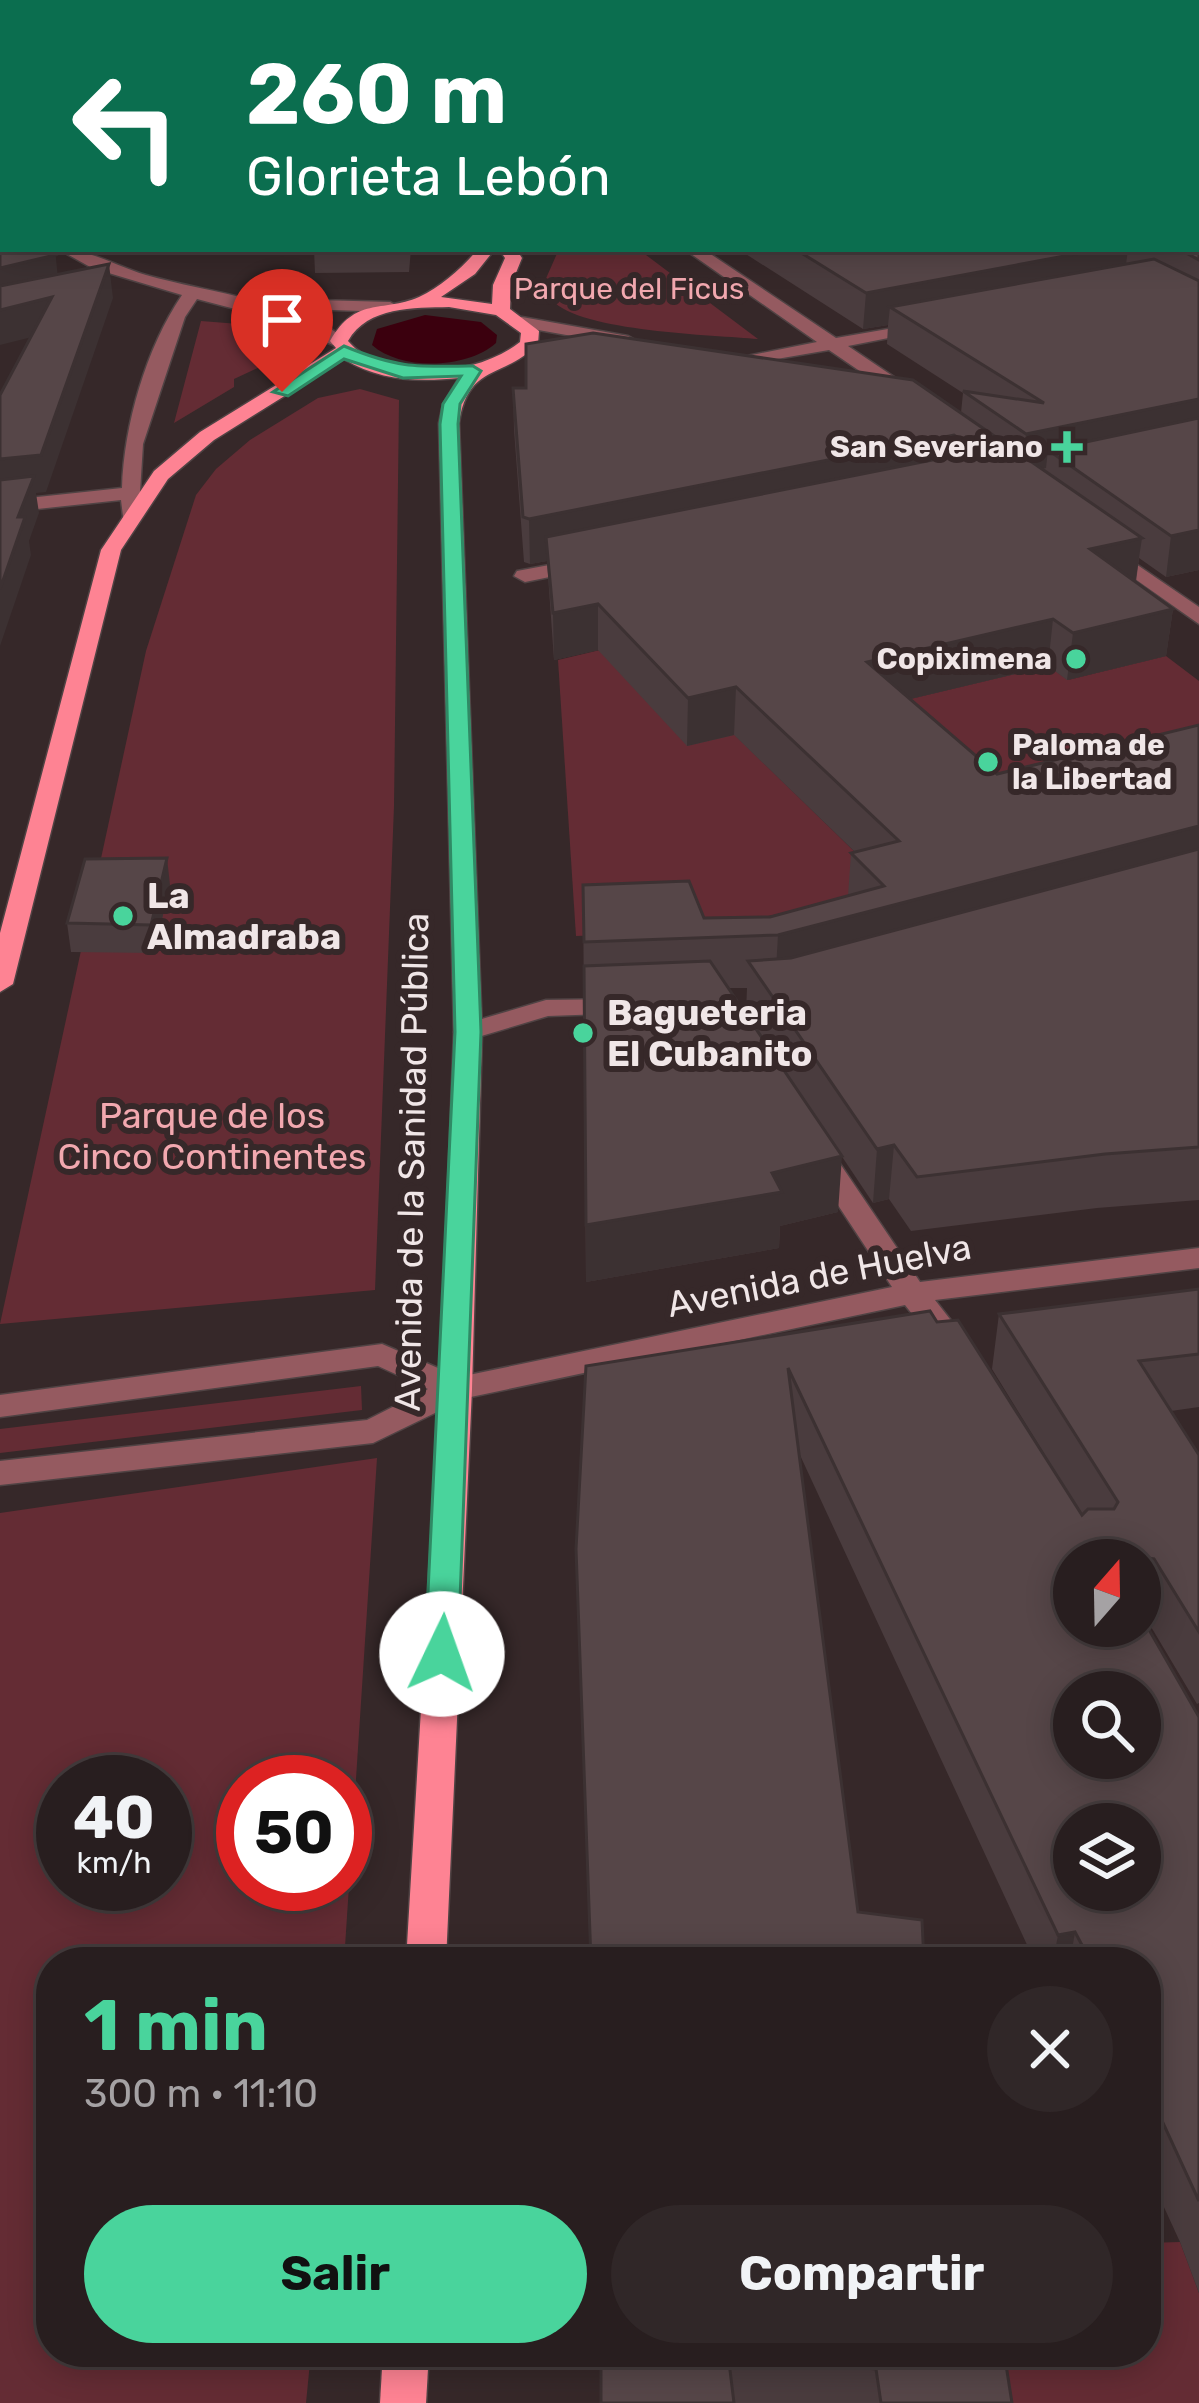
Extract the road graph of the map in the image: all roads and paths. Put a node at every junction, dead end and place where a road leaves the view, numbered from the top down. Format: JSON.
{"nodes":[{"id":1,"x":72,"y":252,"type":"edge"},
{"id":2,"x":484,"y":252,"type":"edge"},
{"id":3,"x":510,"y":252,"type":"edge"},
{"id":4,"x":696,"y":252,"type":"edge"},
{"id":5,"x":96,"y":288,"type":"edge"},
{"id":6,"x":187,"y":290,"type":"junction"},
{"id":7,"x":241,"y":301,"type":"junction"},
{"id":8,"x":421,"y":303,"type":"junction"},
{"id":9,"x":390,"y":307,"type":"junction"},
{"id":10,"x":501,"y":311,"type":"junction"},
{"id":11,"x":522,"y":322,"type":"junction"},
{"id":12,"x":948,"y":322,"type":"edge"},
{"id":13,"x":831,"y":344,"type":"junction"},
{"id":14,"x":342,"y":346,"type":"junction"},
{"id":15,"x":574,"y":352,"type":"edge"},
{"id":16,"x":544,"y":354,"type":"edge"},
{"id":17,"x":517,"y":356,"type":"junction"},
{"id":18,"x":473,"y":371,"type":"junction"},
{"id":19,"x":800,"y":372,"type":"edge"},
{"id":20,"x":864,"y":393,"type":"edge"},
{"id":21,"x":131,"y":493,"type":"junction"},
{"id":22,"x":0,"y":507,"type":"edge"},
{"id":23,"x":131,"y":520,"type":"junction"},
{"id":24,"x":1090,"y":538,"type":"edge"},
{"id":25,"x":619,"y":558,"type":"edge"},
{"id":26,"x":525,"y":576,"type":"edge"},
{"id":27,"x":1199,"y":617,"type":"edge"},
{"id":28,"x":0,"y":984,"type":"edge"},
{"id":29,"x":654,"y":1006,"type":"edge"},
{"id":30,"x":468,"y":1032,"type":"junction"},
{"id":31,"x":794,"y":1115,"type":"edge"},
{"id":32,"x":1199,"y":1258,"type":"edge"},
{"id":33,"x":912,"y":1293,"type":"junction"},
{"id":34,"x":982,"y":1388,"type":"edge"},
{"id":35,"x":456,"y":1389,"type":"junction"},
{"id":36,"x":0,"y":1406,"type":"edge"},
{"id":37,"x":0,"y":1473,"type":"edge"},
{"id":38,"x":427,"y":1947,"type":"edge"},
{"id":39,"x":405,"y":2367,"type":"edge"},
{"id":40,"x":403,"y":2403,"type":"edge"}],
"edges":[{"from":1,"to":6,"type":"street"},
{"from":2,"to":8,"type":"main road"},
{"from":3,"to":10,"type":"main road"},
{"from":4,"to":13,"type":"street"},
{"from":5,"to":6,"type":"street"},
{"from":6,"to":7,"type":"street"},
{"from":6,"to":21,"type":"street"},
{"from":7,"to":9,"type":"street"},
{"from":7,"to":14,"type":"street"},
{"from":8,"to":9,"type":"main road"},
{"from":8,"to":10,"type":"main road"},
{"from":9,"to":14,"type":"main road"},
{"from":10,"to":11,"type":"main road"},
{"from":11,"to":15,"type":"street"},
{"from":11,"to":17,"type":"main road"},
{"from":12,"to":13,"type":"street"},
{"from":13,"to":19,"type":"street"},
{"from":13,"to":20,"type":"street"},
{"from":14,"to":18,"type":"main road"},
{"from":14,"to":23,"type":"main road"},
{"from":16,"to":17,"type":"street"},
{"from":17,"to":18,"type":"main road"},
{"from":18,"to":30,"type":"main road","name":"Avenida de la Sanidad Pública"},
{"from":21,"to":22,"type":"street"},
{"from":21,"to":23,"type":"street"},
{"from":23,"to":28,"type":"main road"},
{"from":24,"to":27,"type":"street"},
{"from":25,"to":26,"type":"street"},
{"from":29,"to":30,"type":"street"},
{"from":30,"to":35,"type":"main road","name":"Avenida de la Sanidad Pública"},
{"from":31,"to":33,"type":"street"},
{"from":32,"to":33,"type":"street","name":"Avenida de Huelva"},
{"from":33,"to":34,"type":"street"},
{"from":33,"to":35,"type":"street","name":"Avenida de Huelva"},
{"from":35,"to":36,"type":"street"},
{"from":35,"to":37,"type":"street","name":"Avenida de Huelva"},
{"from":35,"to":38,"type":"main road","name":"Avenida de la Sanidad Pública"},
{"from":39,"to":40,"type":"main road"}]}
